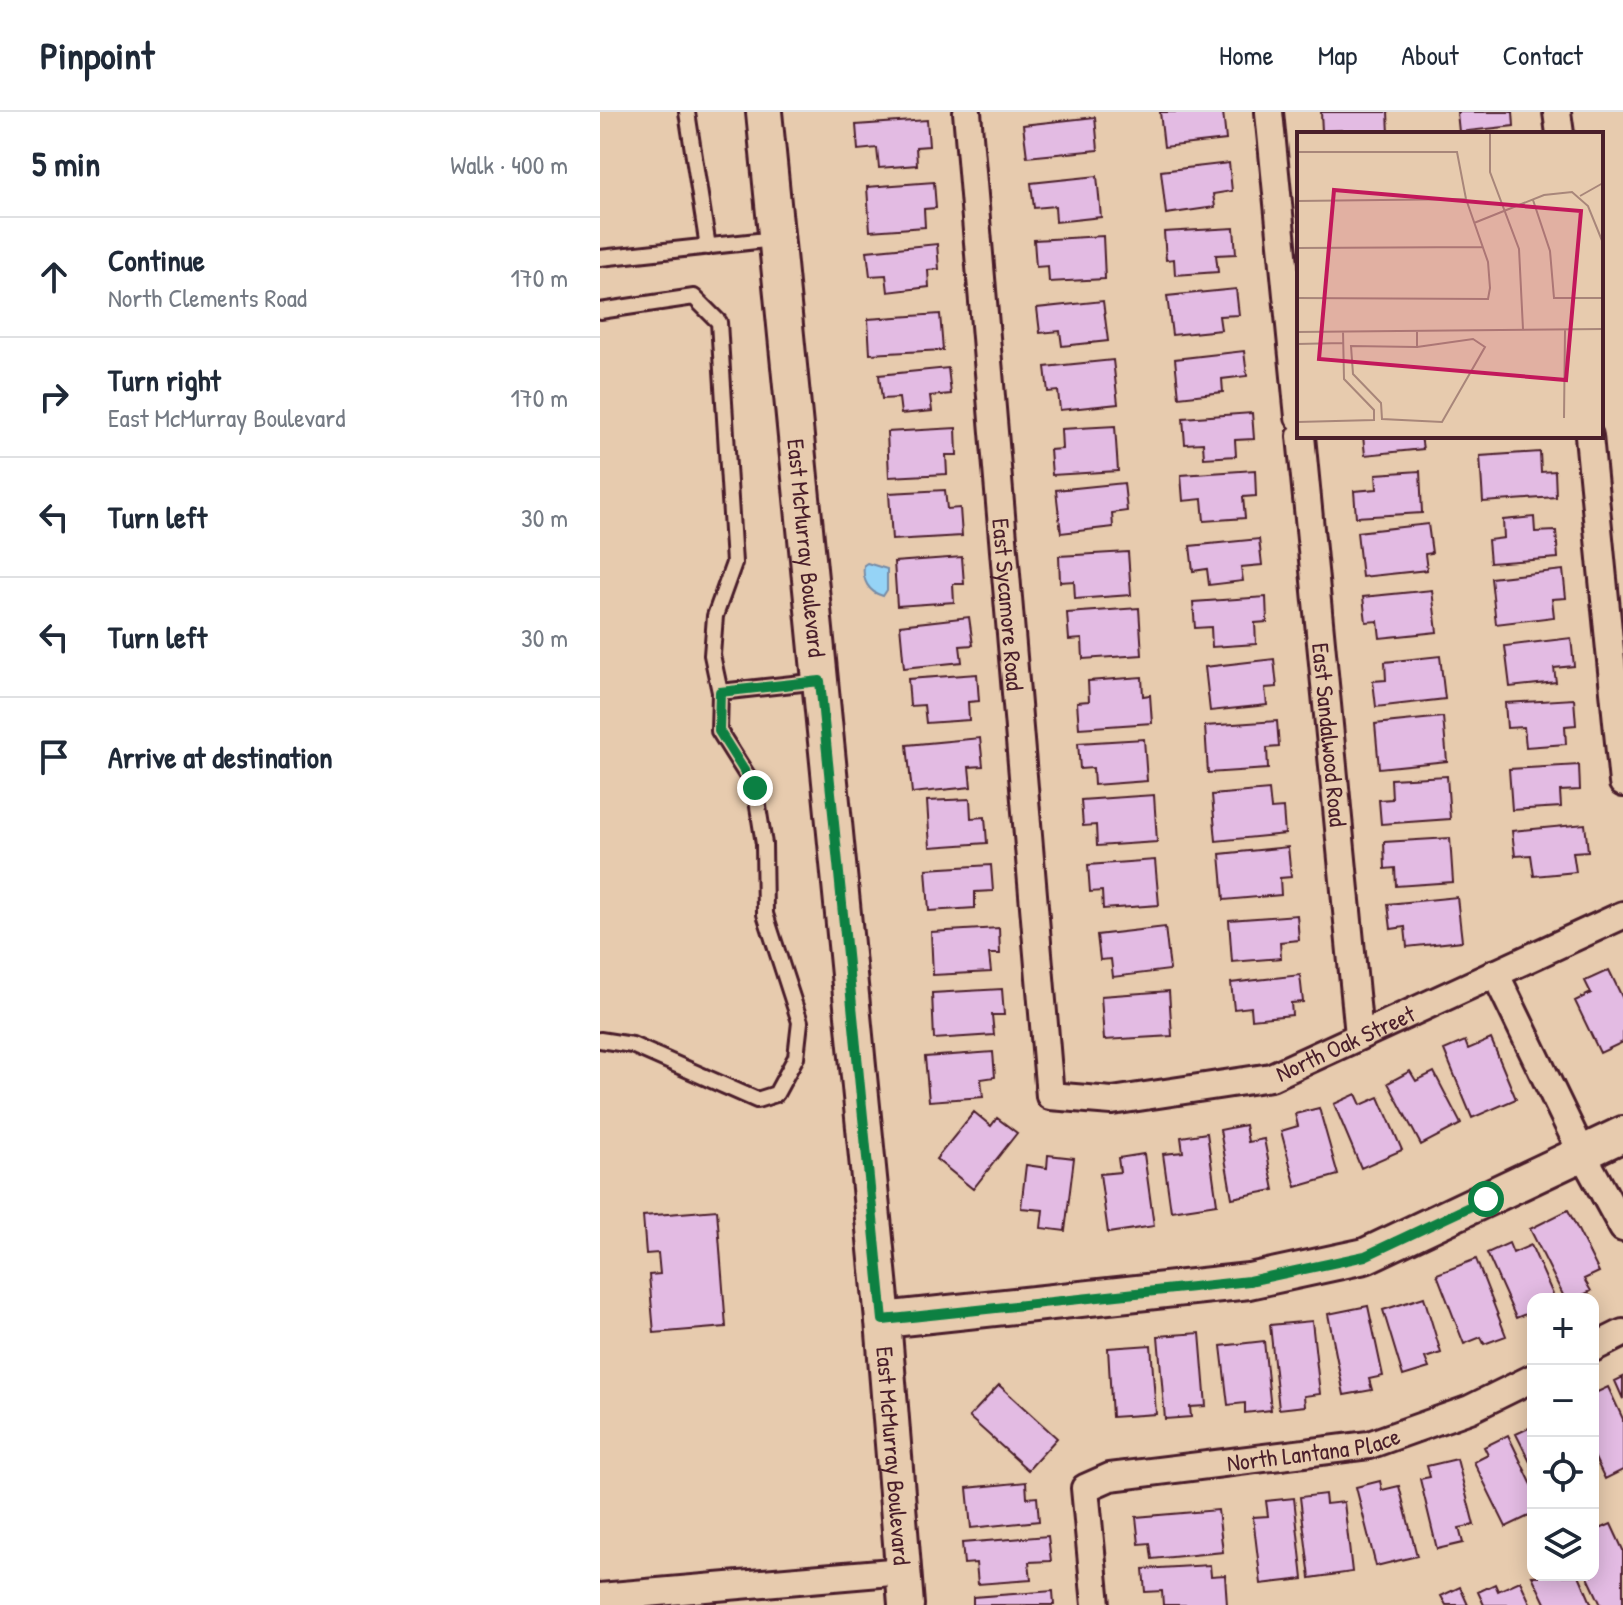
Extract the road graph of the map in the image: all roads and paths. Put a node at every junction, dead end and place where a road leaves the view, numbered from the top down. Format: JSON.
{"nodes":[{"id":1,"x":687,"y":112,"type":"edge"},
{"id":2,"x":764,"y":112,"type":"edge"},
{"id":3,"x":967,"y":112,"type":"edge"},
{"id":4,"x":1269,"y":112,"type":"edge"},
{"id":5,"x":1557,"y":112,"type":"edge"},
{"id":6,"x":1560,"y":132,"type":"edge"},
{"id":7,"x":777,"y":239,"type":"junction"},
{"id":8,"x":708,"y":247,"type":"junction"},
{"id":9,"x":600,"y":258,"type":"edge"},
{"id":10,"x":600,"y":311,"type":"edge"},
{"id":11,"x":1297,"y":397,"type":"edge"},
{"id":12,"x":1301,"y":438,"type":"edge"},
{"id":13,"x":1589,"y":438,"type":"edge"},
{"id":14,"x":820,"y":681,"type":"junction"},
{"id":15,"x":720,"y":692,"type":"junction"},
{"id":16,"x":1623,"y":783,"type":"edge"},
{"id":17,"x":1623,"y":915,"type":"edge"},
{"id":18,"x":1495,"y":973,"type":"junction"},
{"id":19,"x":1359,"y":1035,"type":"junction"},
{"id":20,"x":600,"y":1040,"type":"edge"},
{"id":21,"x":1050,"y":1096,"type":"joint"},
{"id":22,"x":1623,"y":1134,"type":"edge"},
{"id":23,"x":1582,"y":1153,"type":"junction"},
{"id":24,"x":1623,"y":1228,"type":"edge"},
{"id":25,"x":883,"y":1320,"type":"junction"},
{"id":26,"x":1623,"y":1333,"type":"edge"},
{"id":27,"x":1599,"y":1345,"type":"edge"},
{"id":28,"x":1527,"y":1381,"type":"edge"},
{"id":29,"x":903,"y":1571,"type":"junction"},
{"id":30,"x":600,"y":1597,"type":"edge"},
{"id":31,"x":906,"y":1605,"type":"edge"},
{"id":32,"x":1096,"y":1605,"type":"edge"}],
"edges":[{"from":1,"to":8,"type":"lane"},
{"from":2,"to":7,"type":"street","name":"East McMurray Boulevard"},
{"from":3,"to":21,"type":"street","name":"East Sycamore Road"},
{"from":4,"to":11,"type":"street"},
{"from":5,"to":6,"type":"street"},
{"from":7,"to":8,"type":"lane"},
{"from":7,"to":14,"type":"street","name":"East McMurray Boulevard"},
{"from":8,"to":9,"type":"lane"},
{"from":10,"to":15,"type":"lane"},
{"from":12,"to":19,"type":"street","name":"East Sandalwood Road"},
{"from":13,"to":16,"type":"street"},
{"from":14,"to":15,"type":"lane"},
{"from":14,"to":25,"type":"street","name":"East McMurray Boulevard"},
{"from":15,"to":20,"type":"lane"},
{"from":17,"to":18,"type":"street","name":"North Oak Street"},
{"from":18,"to":19,"type":"street","name":"North Oak Street"},
{"from":18,"to":23,"type":"street"},
{"from":19,"to":21,"type":"street","name":"North Oak Street"},
{"from":22,"to":23,"type":"street"},
{"from":23,"to":24,"type":"street"},
{"from":23,"to":25,"type":"street"},
{"from":25,"to":29,"type":"street","name":"East McMurray Boulevard"},
{"from":26,"to":27,"type":"street"},
{"from":28,"to":32,"type":"street","name":"North Lantana Place"},
{"from":29,"to":30,"type":"street"},
{"from":29,"to":31,"type":"street","name":"East McMurray Boulevard"}]}
